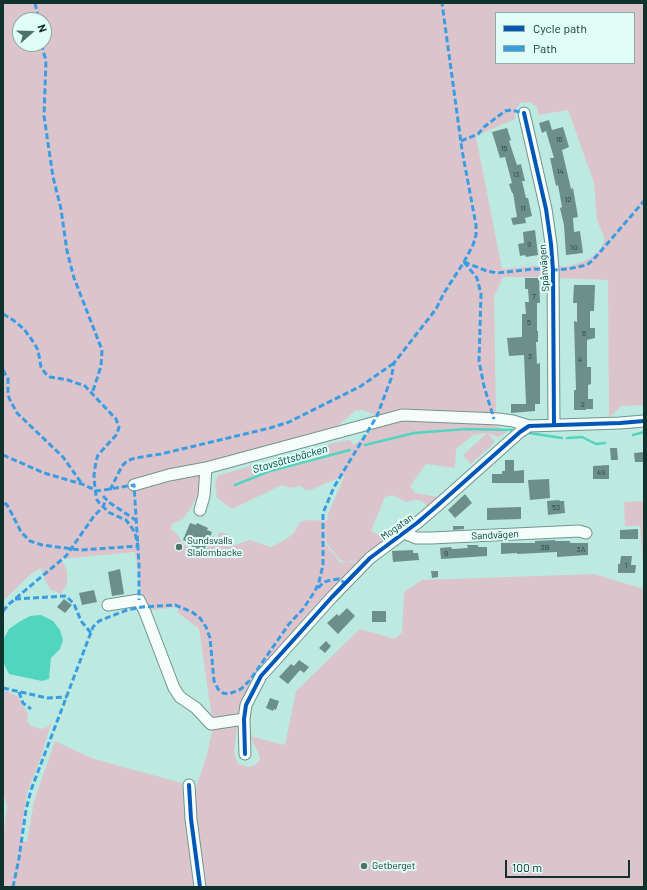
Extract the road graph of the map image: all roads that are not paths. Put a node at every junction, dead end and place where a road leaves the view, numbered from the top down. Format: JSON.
{"nodes":[{"id":1,"x":524,"y":113,"type":"dead end"},
{"id":2,"x":644,"y":421,"type":"edge"},
{"id":3,"x":554,"y":425,"type":"junction"},
{"id":4,"x":529,"y":426,"type":"junction"},
{"id":5,"x":206,"y":468,"type":"junction"},
{"id":6,"x":134,"y":485,"type":"dead end"},
{"id":7,"x":200,"y":510,"type":"dead end"},
{"id":8,"x":404,"y":532,"type":"junction"},
{"id":9,"x":586,"y":533,"type":"dead end"},
{"id":10,"x":108,"y":605,"type":"dead end"},
{"id":11,"x":244,"y":719,"type":"junction"},
{"id":12,"x":245,"y":754,"type":"dead end"},
{"id":13,"x":189,"y":785,"type":"dead end"},
{"id":14,"x":200,"y":887,"type":"edge"}],
"edges":[{"from":1,"to":3,"type":"street","name":"Spånvägen"},
{"from":2,"to":3,"type":"street"},
{"from":3,"to":4,"type":"street"},
{"from":4,"to":5,"type":"street"},
{"from":4,"to":8,"type":"street","name":"Mogatan"},
{"from":5,"to":6,"type":"street"},
{"from":5,"to":7,"type":"street"},
{"from":8,"to":9,"type":"street","name":"Sandvägen"},
{"from":8,"to":11,"type":"street","name":"Mogatan"},
{"from":10,"to":11,"type":"street"},
{"from":11,"to":12,"type":"street","name":"Mogatan"},
{"from":13,"to":14,"type":"street"}]}
